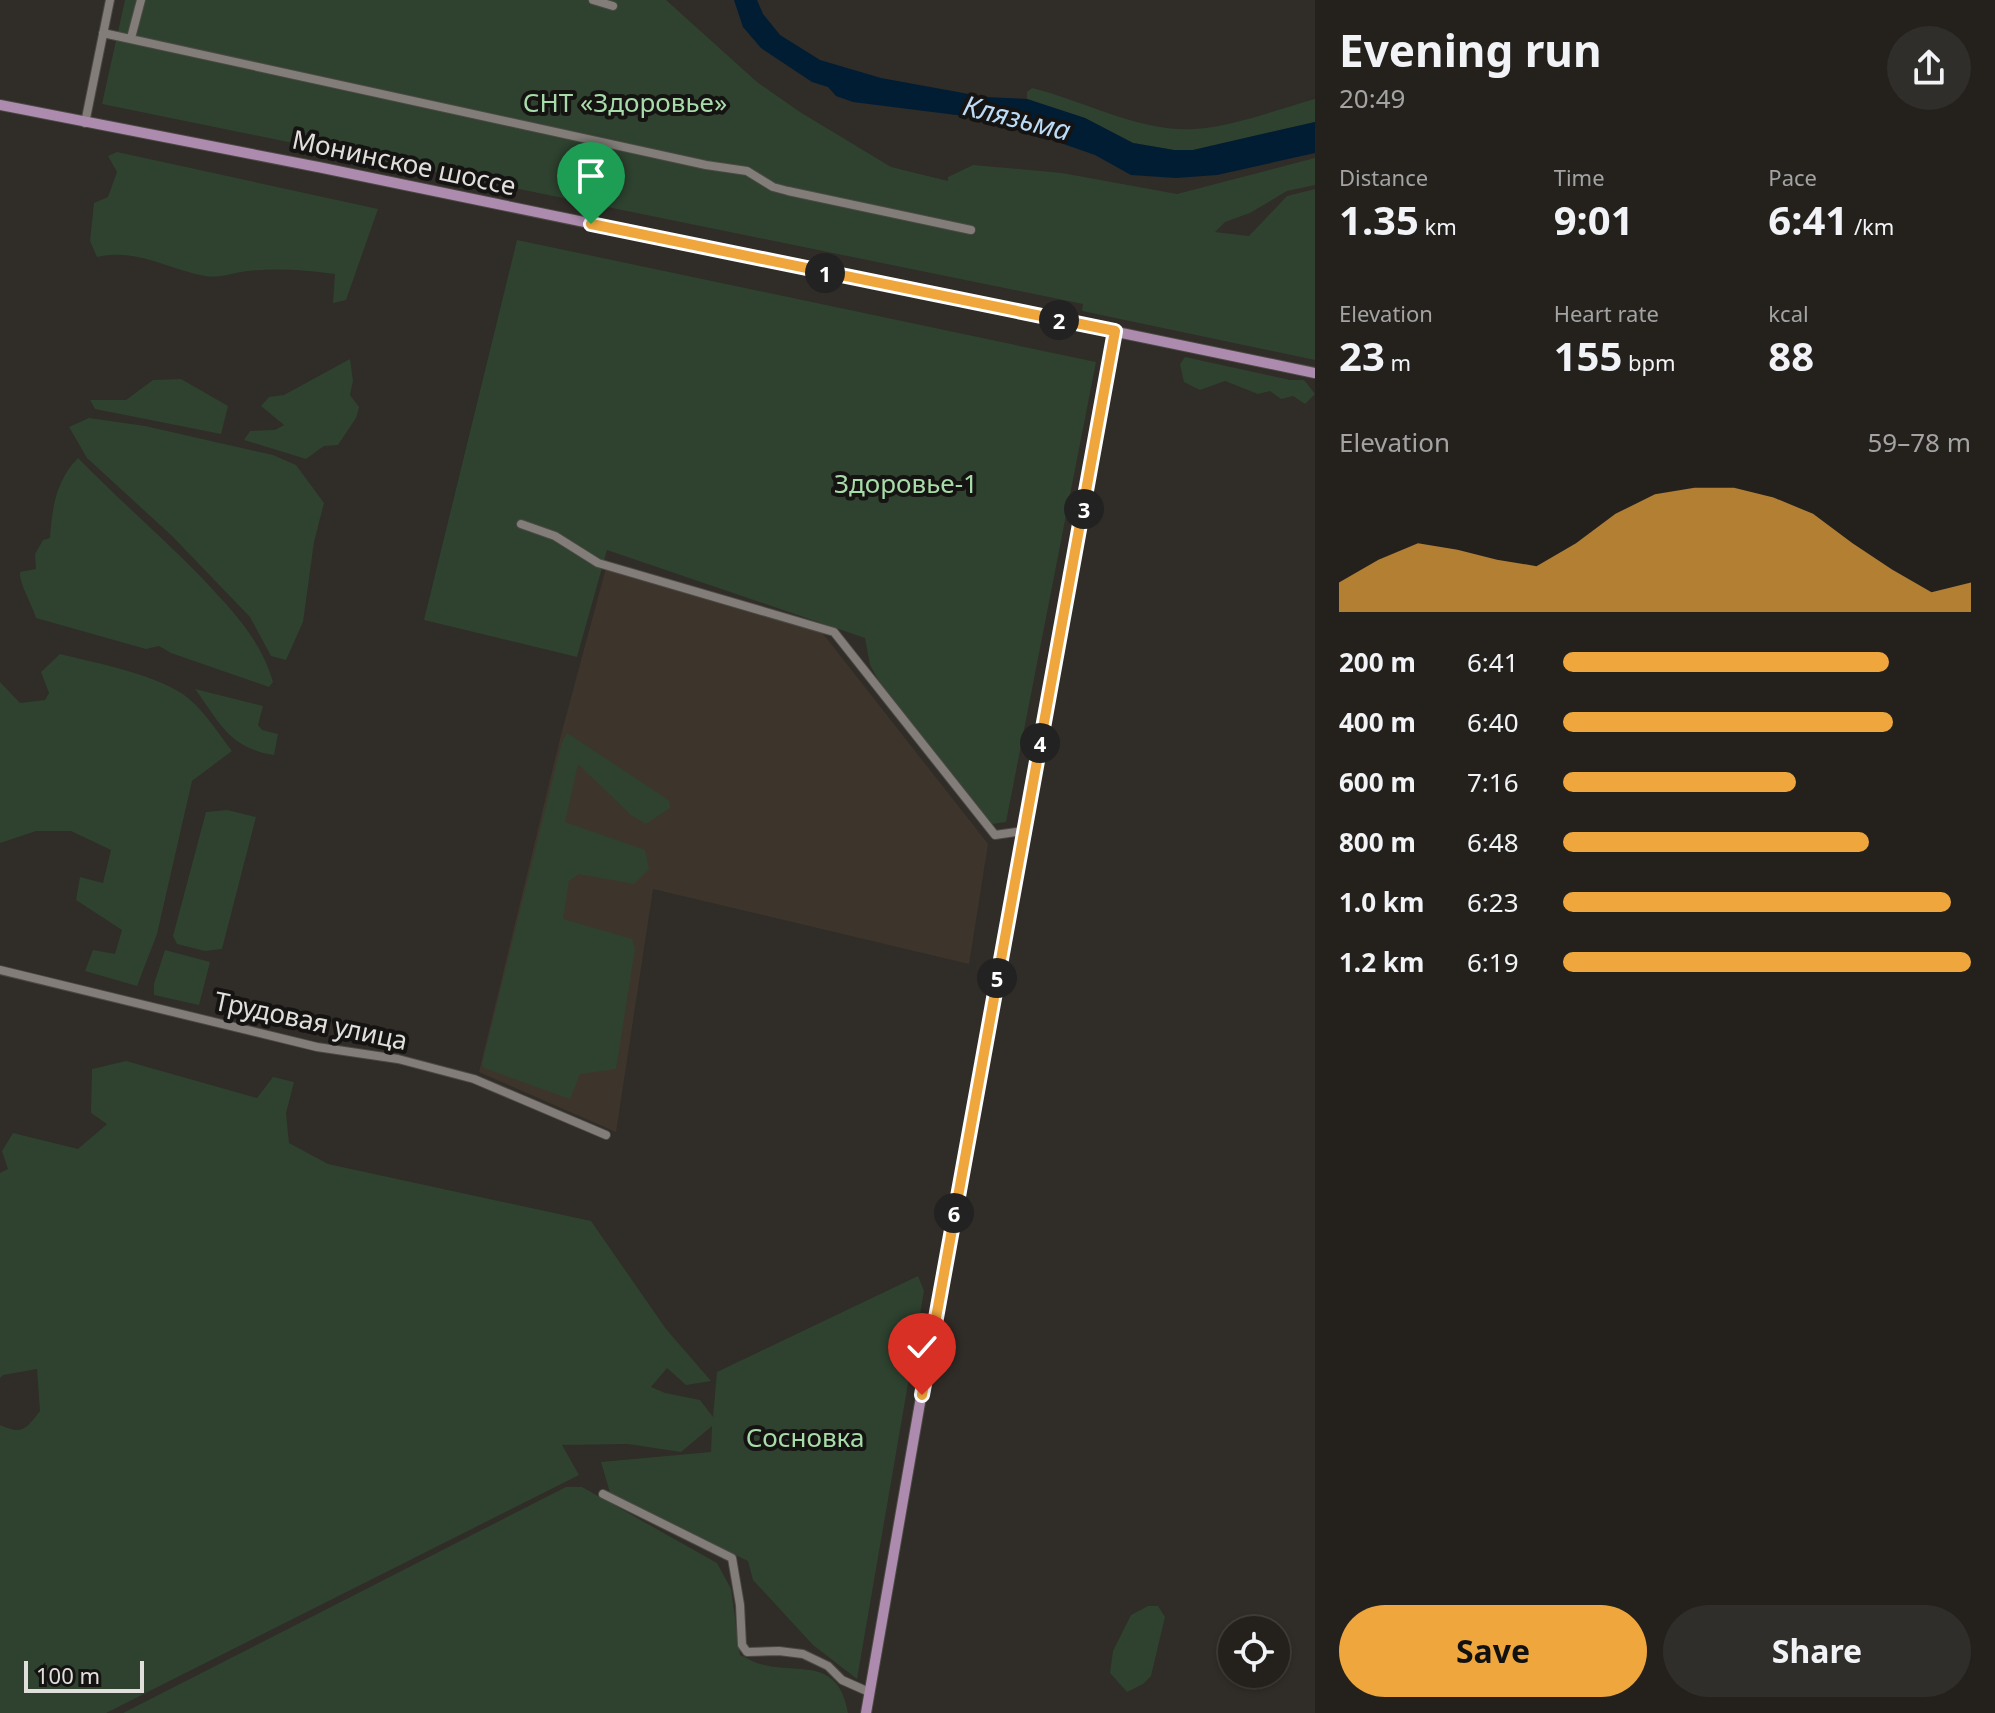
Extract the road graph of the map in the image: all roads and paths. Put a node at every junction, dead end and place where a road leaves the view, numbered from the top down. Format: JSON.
{"nodes":[{"id":1,"x":110,"y":0,"type":"edge"},
{"id":2,"x":141,"y":0,"type":"edge"},
{"id":3,"x":593,"y":0,"type":"edge"},
{"id":4,"x":613,"y":6,"type":"dead end"},
{"id":5,"x":103,"y":33,"type":"junction"},
{"id":6,"x":131,"y":38,"type":"junction"},
{"id":7,"x":0,"y":105,"type":"edge"},
{"id":8,"x":85,"y":123,"type":"junction"},
{"id":9,"x":971,"y":230,"type":"dead end"},
{"id":10,"x":1115,"y":331,"type":"junction"},
{"id":11,"x":1315,"y":373,"type":"edge"},
{"id":12,"x":521,"y":524,"type":"dead end"},
{"id":13,"x":1024,"y":831,"type":"junction"},
{"id":14,"x":0,"y":970,"type":"edge"},
{"id":15,"x":606,"y":1135,"type":"dead end"},
{"id":16,"x":603,"y":1494,"type":"dead end"},
{"id":17,"x":869,"y":1692,"type":"junction"},
{"id":18,"x":866,"y":1713,"type":"edge"}],
"edges":[{"from":1,"to":5,"type":"street"},
{"from":2,"to":6,"type":"street"},
{"from":3,"to":4,"type":"street"},
{"from":5,"to":6,"type":"street"},
{"from":5,"to":8,"type":"street"},
{"from":6,"to":9,"type":"street"},
{"from":7,"to":8,"type":"main road","name":"Монинское шоссе"},
{"from":8,"to":10,"type":"main road","name":"Монинское шоссе"},
{"from":10,"to":11,"type":"main road","name":"Монинское шоссе"},
{"from":10,"to":13,"type":"main road"},
{"from":12,"to":13,"type":"street"},
{"from":13,"to":17,"type":"main road"},
{"from":14,"to":15,"type":"street","name":"Трудовая улица"},
{"from":16,"to":17,"type":"street"},
{"from":17,"to":18,"type":"main road"}]}
